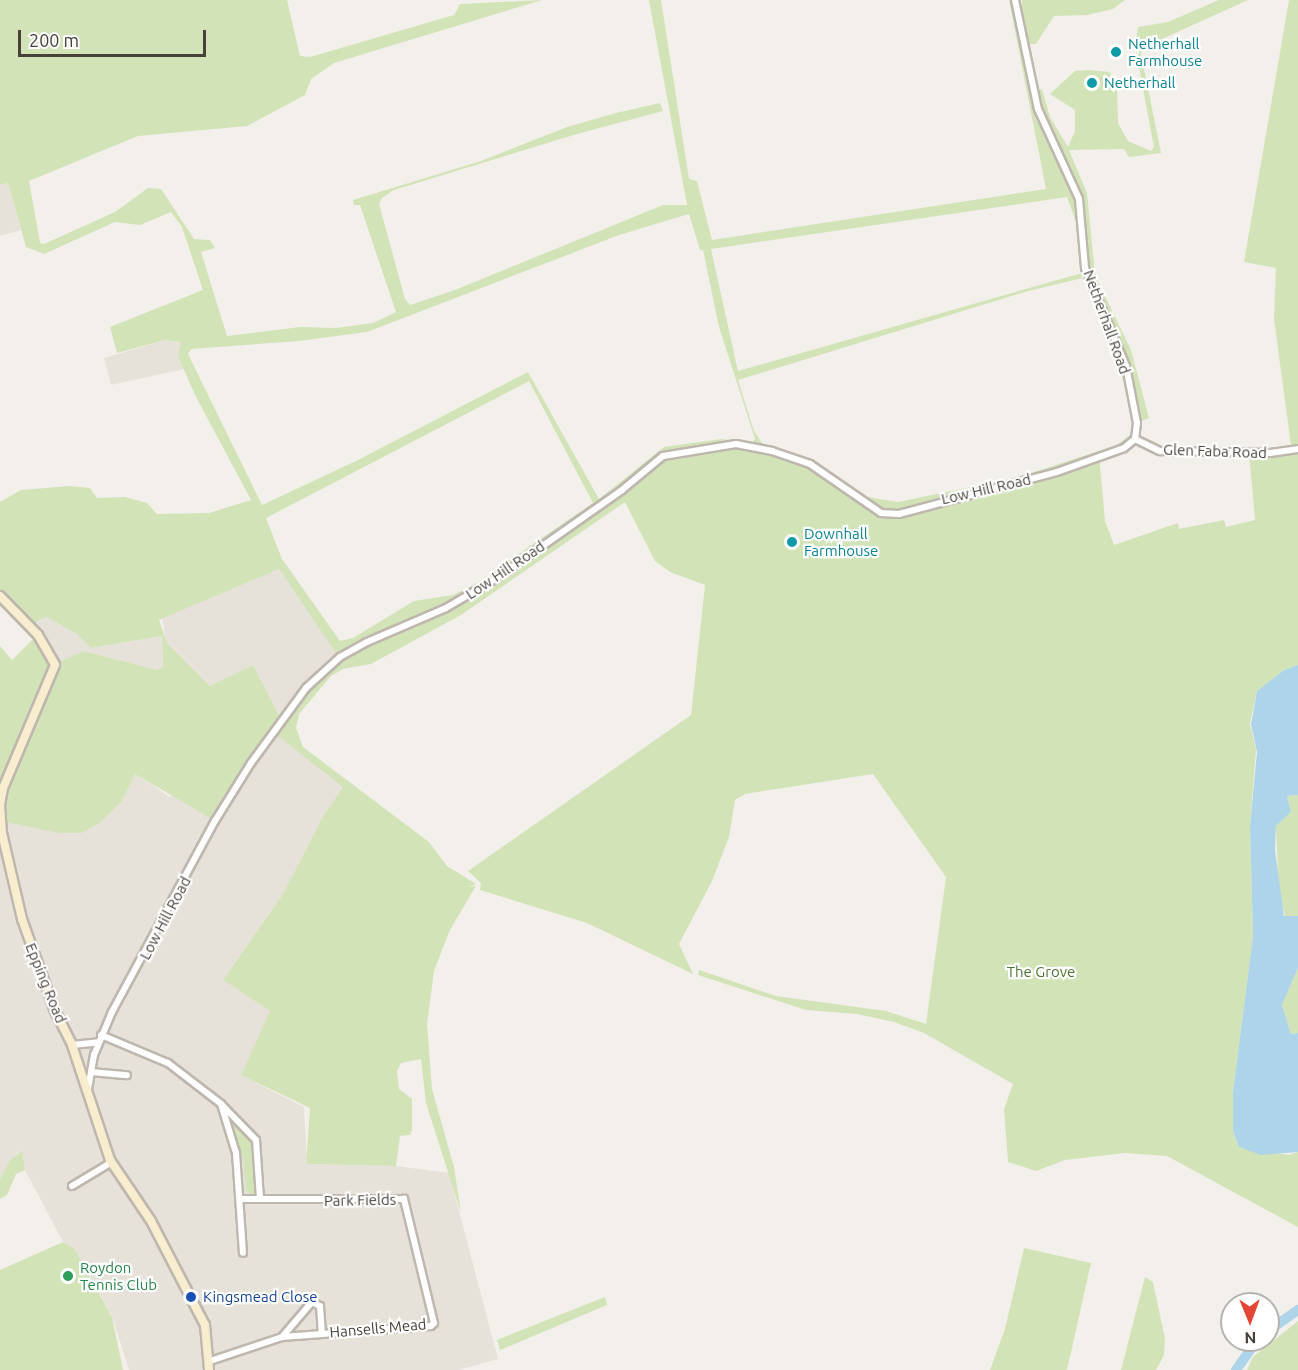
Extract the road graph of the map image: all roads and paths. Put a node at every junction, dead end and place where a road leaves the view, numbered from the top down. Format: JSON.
{"nodes":[{"id":1,"x":1015,"y":0,"type":"edge"},
{"id":2,"x":1135,"y":440,"type":"junction"},
{"id":3,"x":1298,"y":449,"type":"edge"},
{"id":4,"x":0,"y":596,"type":"edge"},
{"id":5,"x":100,"y":1039,"type":"junction"},
{"id":6,"x":72,"y":1045,"type":"junction"},
{"id":7,"x":91,"y":1072,"type":"junction"},
{"id":8,"x":127,"y":1075,"type":"dead end"},
{"id":9,"x":87,"y":1094,"type":"junction"},
{"id":10,"x":221,"y":1104,"type":"junction"},
{"id":11,"x":238,"y":1119,"type":"junction"},
{"id":12,"x":226,"y":1127,"type":"junction"},
{"id":13,"x":112,"y":1162,"type":"junction"},
{"id":14,"x":72,"y":1186,"type":"dead end"},
{"id":15,"x":241,"y":1199,"type":"junction"},
{"id":16,"x":260,"y":1199,"type":"junction"},
{"id":17,"x":243,"y":1253,"type":"dead end"},
{"id":18,"x":434,"y":1323,"type":"joint"},
{"id":19,"x":322,"y":1333,"type":"junction"},
{"id":20,"x":282,"y":1336,"type":"junction"},
{"id":21,"x":209,"y":1366,"type":"edge"}],
"edges":[{"from":1,"to":2,"type":"street","name":"Netherhall Road"},
{"from":2,"to":3,"type":"street","name":"Glen Faba Road"},
{"from":2,"to":5,"type":"street","name":"Low Hill Road"},
{"from":4,"to":6,"type":"main road","name":"Epping Road"},
{"from":5,"to":6,"type":"street"},
{"from":5,"to":7,"type":"street","name":"Low Hill Road"},
{"from":5,"to":10,"type":"street"},
{"from":6,"to":9,"type":"main road","name":"Epping Road"},
{"from":7,"to":8,"type":"street"},
{"from":7,"to":9,"type":"street","name":"Low Hill Road"},
{"from":9,"to":13,"type":"main road","name":"Epping Road"},
{"from":10,"to":11,"type":"street"},
{"from":10,"to":12,"type":"street"},
{"from":11,"to":12,"type":"street"},
{"from":11,"to":16,"type":"street"},
{"from":12,"to":15,"type":"street"},
{"from":13,"to":14,"type":"street"},
{"from":13,"to":21,"type":"main road","name":"Epping Road"},
{"from":15,"to":16,"type":"street","name":"Park Fields"},
{"from":15,"to":17,"type":"street"},
{"from":16,"to":18,"type":"street","name":"Park Fields"},
{"from":18,"to":19,"type":"street","name":"Hansells Mead"},
{"from":19,"to":20,"type":"street","name":"Hansells Mead"},
{"from":19,"to":20,"type":"street","name":"Hansells Mead"},
{"from":20,"to":21,"type":"street","name":"Hansells Mead"}]}
